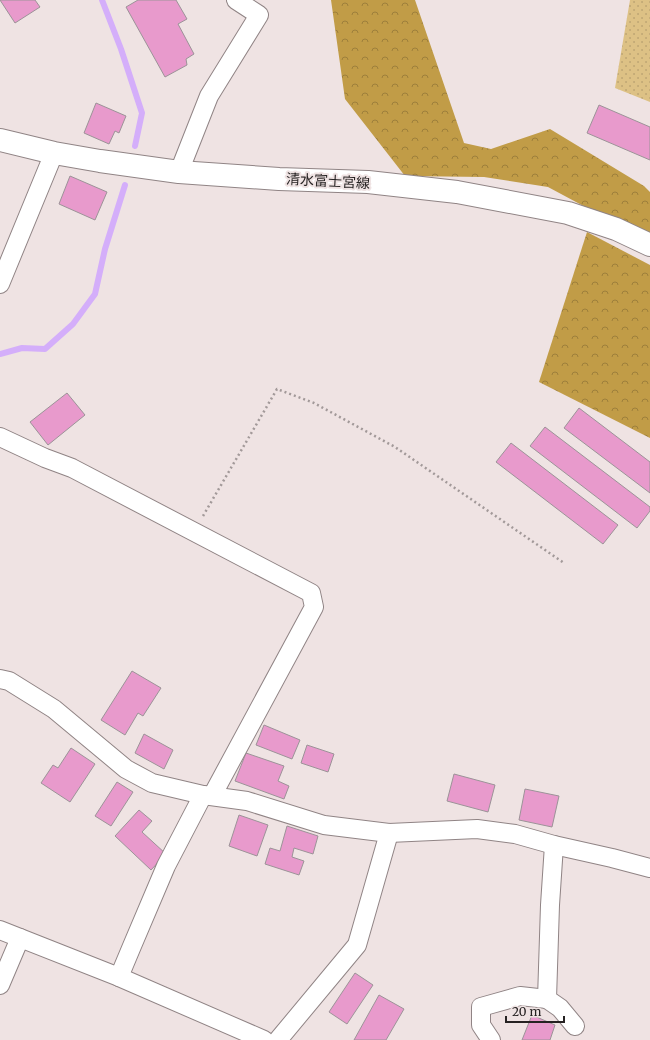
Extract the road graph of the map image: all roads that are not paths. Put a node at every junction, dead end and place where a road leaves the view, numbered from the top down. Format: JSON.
{"nodes":[{"id":1,"x":236,"y":0,"type":"edge"},
{"id":2,"x":0,"y":140,"type":"edge"},
{"id":3,"x":54,"y":153,"type":"junction"},
{"id":4,"x":179,"y":172,"type":"junction"},
{"id":5,"x":650,"y":245,"type":"edge"},
{"id":6,"x":0,"y":284,"type":"edge"},
{"id":7,"x":0,"y":437,"type":"edge"},
{"id":8,"x":0,"y":679,"type":"edge"},
{"id":9,"x":208,"y":795,"type":"junction"},
{"id":10,"x":389,"y":833,"type":"junction"},
{"id":11,"x":554,"y":845,"type":"junction"},
{"id":12,"x":650,"y":868,"type":"edge"},
{"id":13,"x":0,"y":930,"type":"edge"},
{"id":14,"x":20,"y":938,"type":"junction"},
{"id":15,"x":119,"y":977,"type":"junction"},
{"id":16,"x":0,"y":985,"type":"edge"},
{"id":17,"x":547,"y":999,"type":"junction"},
{"id":18,"x":575,"y":1026,"type":"dead end"},
{"id":19,"x":264,"y":1040,"type":"edge"},
{"id":20,"x":278,"y":1040,"type":"edge"},
{"id":21,"x":491,"y":1040,"type":"edge"}],
"edges":[{"from":1,"to":4,"type":"street"},
{"from":2,"to":3,"type":"main road","name":"清水富士宮線"},
{"from":3,"to":4,"type":"main road","name":"清水富士宮線"},
{"from":3,"to":6,"type":"street"},
{"from":4,"to":5,"type":"main road","name":"清水富士宮線"},
{"from":7,"to":9,"type":"street"},
{"from":8,"to":9,"type":"street"},
{"from":9,"to":10,"type":"street"},
{"from":9,"to":15,"type":"street"},
{"from":10,"to":11,"type":"street"},
{"from":10,"to":20,"type":"street"},
{"from":11,"to":12,"type":"street"},
{"from":11,"to":17,"type":"street"},
{"from":13,"to":14,"type":"street"},
{"from":14,"to":15,"type":"street"},
{"from":14,"to":16,"type":"street"},
{"from":15,"to":19,"type":"street"},
{"from":17,"to":18,"type":"street"},
{"from":17,"to":21,"type":"street"}]}
